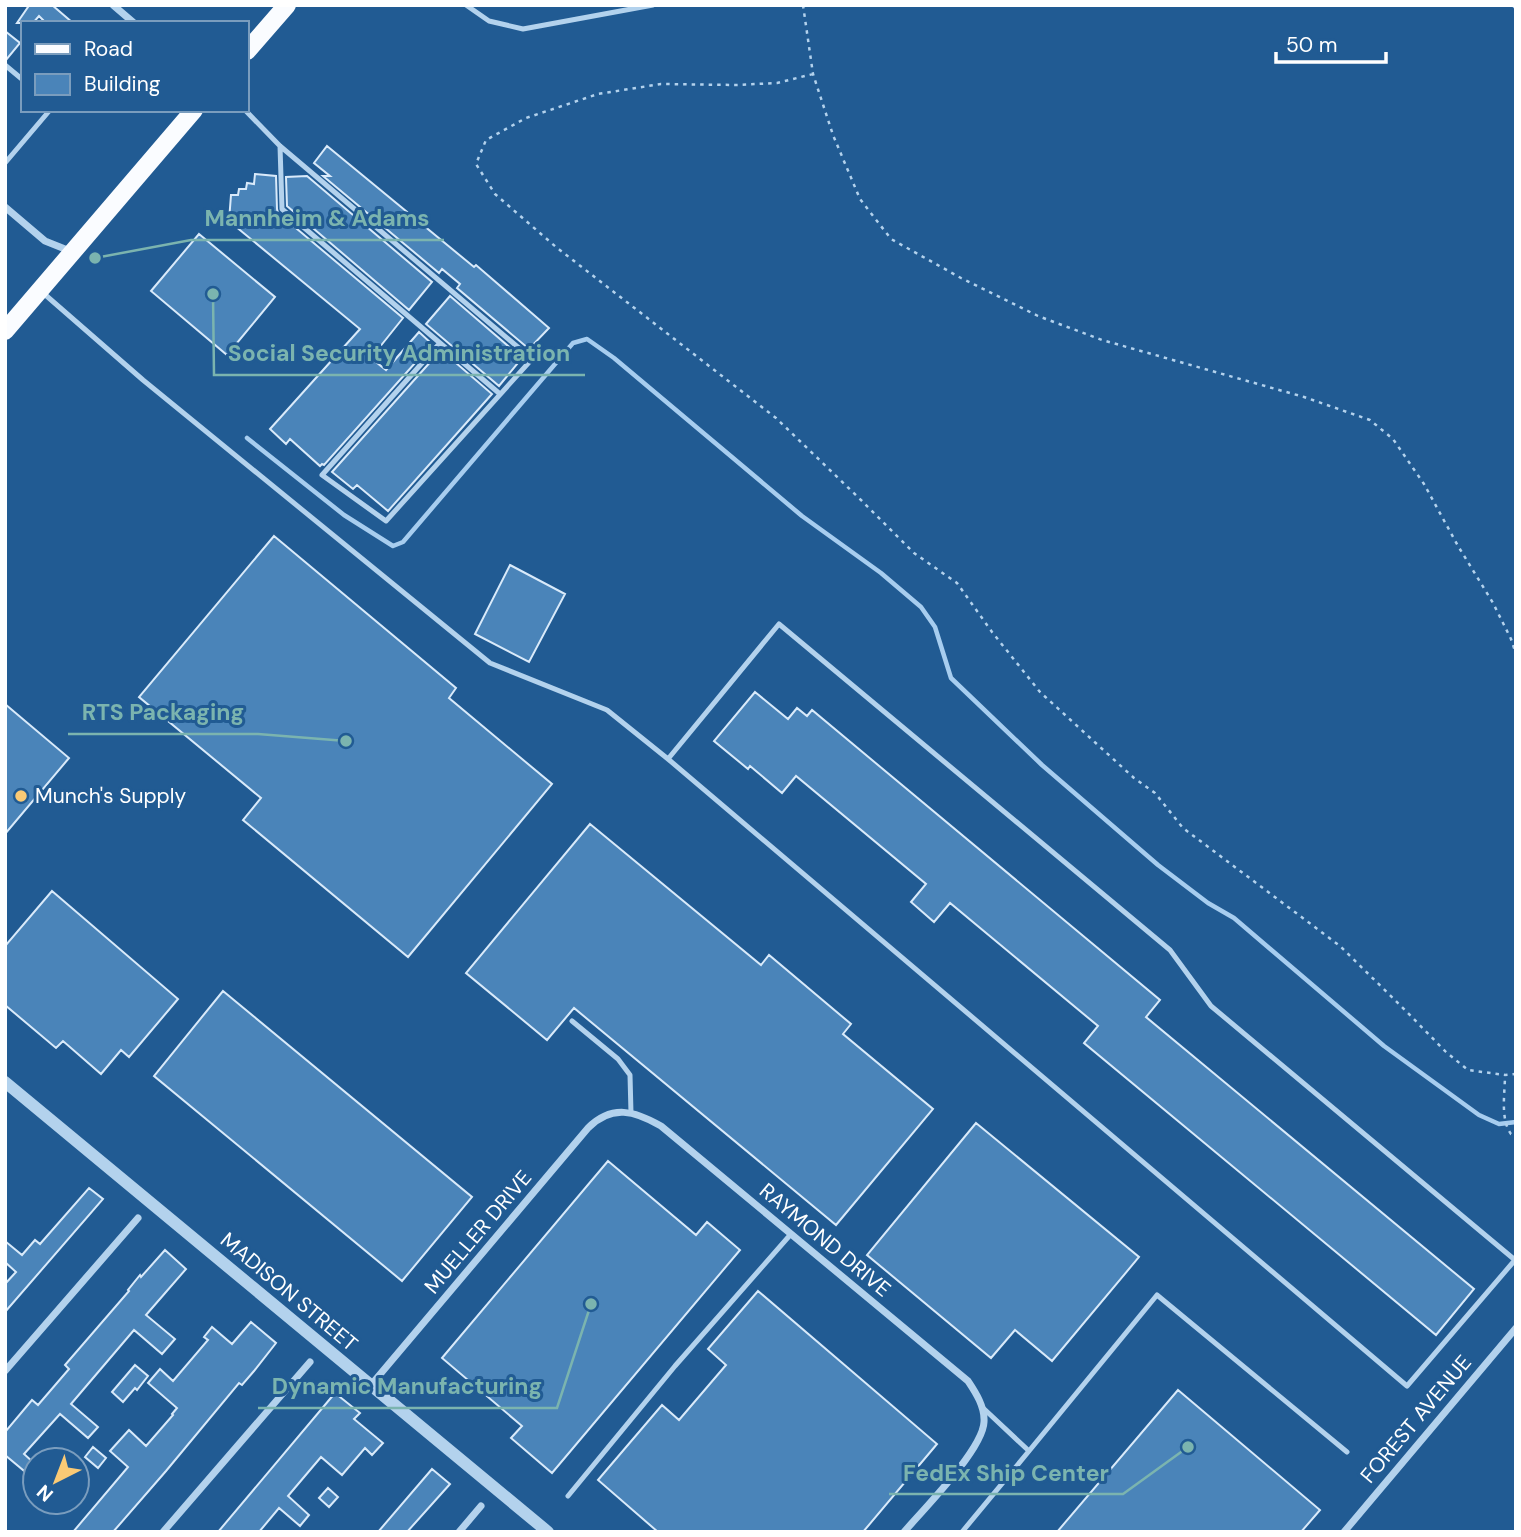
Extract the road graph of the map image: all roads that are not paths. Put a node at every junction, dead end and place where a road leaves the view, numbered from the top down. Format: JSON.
{"nodes":[{"id":1,"x":113,"y":5,"type":"edge"},
{"id":2,"x":287,"y":5,"type":"edge"},
{"id":3,"x":466,"y":5,"type":"edge"},
{"id":4,"x":653,"y":5,"type":"edge"},
{"id":5,"x":124,"y":9,"type":"edge"},
{"id":6,"x":128,"y":21,"type":"edge"},
{"id":7,"x":248,"y":50,"type":"edge"},
{"id":8,"x":5,"y":65,"type":"edge"},
{"id":9,"x":21,"y":78,"type":"edge"},
{"id":10,"x":48,"y":112,"type":"edge"},
{"id":11,"x":192,"y":112,"type":"edge"},
{"id":12,"x":247,"y":112,"type":"edge"},
{"id":13,"x":280,"y":146,"type":"junction"},
{"id":14,"x":5,"y":163,"type":"edge"},
{"id":15,"x":5,"y":207,"type":"edge"},
{"id":16,"x":72,"y":252,"type":"junction"},
{"id":17,"x":40,"y":290,"type":"junction"},
{"id":18,"x":5,"y":331,"type":"edge"},
{"id":19,"x":440,"y":343,"type":"junction"},
{"id":20,"x":500,"y":394,"type":"junction"},
{"id":21,"x":668,"y":759,"type":"junction"},
{"id":22,"x":572,"y":1021,"type":"dead end"},
{"id":23,"x":5,"y":1082,"type":"edge"},
{"id":24,"x":619,"y":1112,"type":"joint"},
{"id":25,"x":631,"y":1113,"type":"junction"},
{"id":26,"x":138,"y":1218,"type":"dead end"},
{"id":27,"x":791,"y":1234,"type":"junction"},
{"id":28,"x":1516,"y":1328,"type":"edge"},
{"id":29,"x":310,"y":1362,"type":"dead end"},
{"id":30,"x":5,"y":1371,"type":"edge"},
{"id":31,"x":371,"y":1385,"type":"junction"},
{"id":32,"x":982,"y":1407,"type":"junction"},
{"id":33,"x":1029,"y":1451,"type":"junction"},
{"id":34,"x":1347,"y":1452,"type":"dead end"},
{"id":35,"x":568,"y":1496,"type":"dead end"},
{"id":36,"x":481,"y":1506,"type":"dead end"},
{"id":37,"x":163,"y":1532,"type":"edge"},
{"id":38,"x":459,"y":1532,"type":"edge"},
{"id":39,"x":548,"y":1532,"type":"edge"},
{"id":40,"x":904,"y":1532,"type":"edge"},
{"id":41,"x":962,"y":1532,"type":"edge"},
{"id":42,"x":1344,"y":1532,"type":"edge"}],
"edges":[{"from":1,"to":5,"type":"street"},
{"from":2,"to":7,"type":"main road"},
{"from":3,"to":4,"type":"lane"},
{"from":5,"to":6,"type":"street"},
{"from":8,"to":9,"type":"lane"},
{"from":10,"to":14,"type":"lane"},
{"from":11,"to":16,"type":"main road"},
{"from":12,"to":13,"type":"lane"},
{"from":13,"to":19,"type":"lane"},
{"from":13,"to":20,"type":"lane"},
{"from":15,"to":16,"type":"street"},
{"from":16,"to":17,"type":"main road"},
{"from":17,"to":18,"type":"main road"},
{"from":17,"to":21,"type":"lane"},
{"from":19,"to":20,"type":"lane"},
{"from":19,"to":20,"type":"lane"},
{"from":21,"to":21,"type":"lane"},
{"from":22,"to":25,"type":"lane"},
{"from":23,"to":31,"type":"street","name":"MADISON STREET"},
{"from":24,"to":25,"type":"street","name":"RAYMOND DRIVE"},
{"from":24,"to":31,"type":"street","name":"MUELLER DRIVE"},
{"from":25,"to":27,"type":"street","name":"RAYMOND DRIVE"},
{"from":26,"to":30,"type":"street"},
{"from":27,"to":32,"type":"street","name":"RAYMOND DRIVE"},
{"from":27,"to":35,"type":"lane"},
{"from":28,"to":42,"type":"street","name":"FOREST AVENUE"},
{"from":29,"to":37,"type":"street"},
{"from":31,"to":39,"type":"street","name":"MADISON STREET"},
{"from":32,"to":33,"type":"lane"},
{"from":32,"to":40,"type":"street","name":"RAYMOND DRIVE"},
{"from":33,"to":34,"type":"lane"},
{"from":33,"to":41,"type":"lane"},
{"from":36,"to":38,"type":"street"}]}
